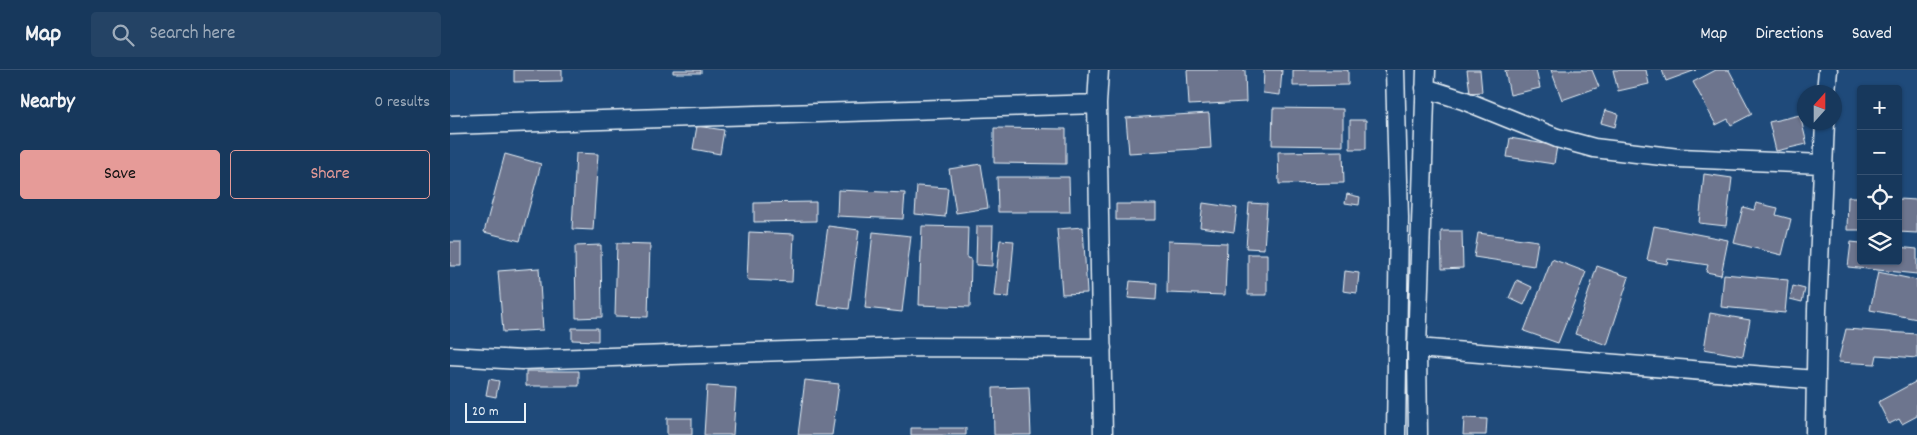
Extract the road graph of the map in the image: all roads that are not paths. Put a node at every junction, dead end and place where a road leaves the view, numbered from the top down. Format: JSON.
{"nodes":[{"id":1,"x":1099,"y":70,"type":"edge"},
{"id":2,"x":1395,"y":70,"type":"edge"},
{"id":3,"x":1426,"y":70,"type":"edge"},
{"id":4,"x":1828,"y":70,"type":"edge"},
{"id":5,"x":1827,"y":85,"type":"edge"},
{"id":6,"x":1425,"y":88,"type":"junction"},
{"id":7,"x":1097,"y":104,"type":"junction"},
{"id":8,"x":450,"y":125,"type":"edge"},
{"id":9,"x":1825,"y":130,"type":"edge"},
{"id":10,"x":1823,"y":164,"type":"junction"},
{"id":11,"x":1102,"y":348,"type":"junction"},
{"id":12,"x":1418,"y":348,"type":"junction"},
{"id":13,"x":450,"y":356,"type":"edge"},
{"id":14,"x":1816,"y":380,"type":"junction"},
{"id":15,"x":1103,"y":435,"type":"edge"},
{"id":16,"x":1396,"y":435,"type":"edge"},
{"id":17,"x":1418,"y":435,"type":"edge"},
{"id":18,"x":1815,"y":435,"type":"edge"}],
"edges":[{"from":1,"to":7,"type":"street"},
{"from":2,"to":16,"type":"street"},
{"from":3,"to":6,"type":"street"},
{"from":4,"to":5,"type":"street"},
{"from":6,"to":10,"type":"street"},
{"from":6,"to":12,"type":"street"},
{"from":7,"to":8,"type":"street"},
{"from":7,"to":11,"type":"street"},
{"from":9,"to":10,"type":"street"},
{"from":10,"to":14,"type":"street"},
{"from":11,"to":13,"type":"street"},
{"from":11,"to":15,"type":"street"},
{"from":12,"to":14,"type":"street"},
{"from":12,"to":17,"type":"street"},
{"from":14,"to":18,"type":"street"}]}
